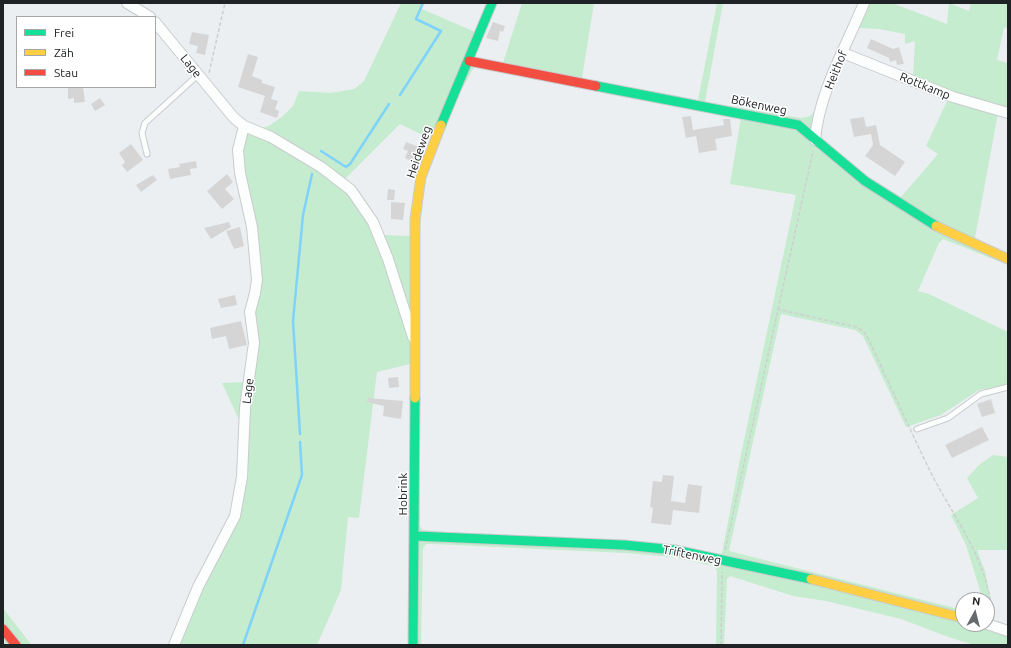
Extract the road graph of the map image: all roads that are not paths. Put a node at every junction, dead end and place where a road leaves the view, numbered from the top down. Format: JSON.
{"nodes":[{"id":1,"x":127,"y":3,"type":"edge"},
{"id":2,"x":492,"y":3,"type":"edge"},
{"id":3,"x":864,"y":3,"type":"edge"},
{"id":4,"x":148,"y":16,"type":"edge"},
{"id":5,"x":156,"y":23,"type":"edge"},
{"id":6,"x":843,"y":53,"type":"junction"},
{"id":7,"x":469,"y":60,"type":"junction"},
{"id":8,"x":201,"y":79,"type":"junction"},
{"id":9,"x":1008,"y":113,"type":"edge"},
{"id":10,"x":244,"y":126,"type":"junction"},
{"id":11,"x":815,"y":140,"type":"junction"},
{"id":12,"x":147,"y":154,"type":"dead end"},
{"id":13,"x":1008,"y":259,"type":"edge"},
{"id":14,"x":414,"y":343,"type":"junction"},
{"id":15,"x":1008,"y":387,"type":"edge"},
{"id":16,"x":917,"y":429,"type":"dead end"},
{"id":17,"x":415,"y":536,"type":"junction"},
{"id":18,"x":955,"y":616,"type":"edge"},
{"id":19,"x":995,"y":626,"type":"edge"},
{"id":20,"x":3,"y":629,"type":"edge"},
{"id":21,"x":1008,"y":631,"type":"edge"},
{"id":22,"x":16,"y":645,"type":"edge"},
{"id":23,"x":174,"y":645,"type":"edge"},
{"id":24,"x":413,"y":645,"type":"edge"}],
"edges":[{"from":1,"to":4,"type":"street"},
{"from":2,"to":7,"type":"street","name":"Heideweg"},
{"from":3,"to":6,"type":"street","name":"Heithof"},
{"from":5,"to":8,"type":"street","name":"Lage"},
{"from":6,"to":9,"type":"street","name":"Rottkamp"},
{"from":6,"to":11,"type":"street","name":"Heithof"},
{"from":7,"to":11,"type":"street","name":"Bökenweg"},
{"from":7,"to":14,"type":"street","name":"Heideweg"},
{"from":8,"to":10,"type":"street","name":"Lage"},
{"from":8,"to":12,"type":"lane"},
{"from":10,"to":14,"type":"street","name":"Lage"},
{"from":10,"to":23,"type":"street","name":"Lage"},
{"from":11,"to":13,"type":"street","name":"Bökenweg"},
{"from":14,"to":17,"type":"street","name":"Hobrink"},
{"from":15,"to":16,"type":"lane"},
{"from":17,"to":18,"type":"street","name":"Triftenweg"},
{"from":17,"to":24,"type":"street","name":"Hobrink"},
{"from":19,"to":21,"type":"street"},
{"from":20,"to":22,"type":"street"}]}
